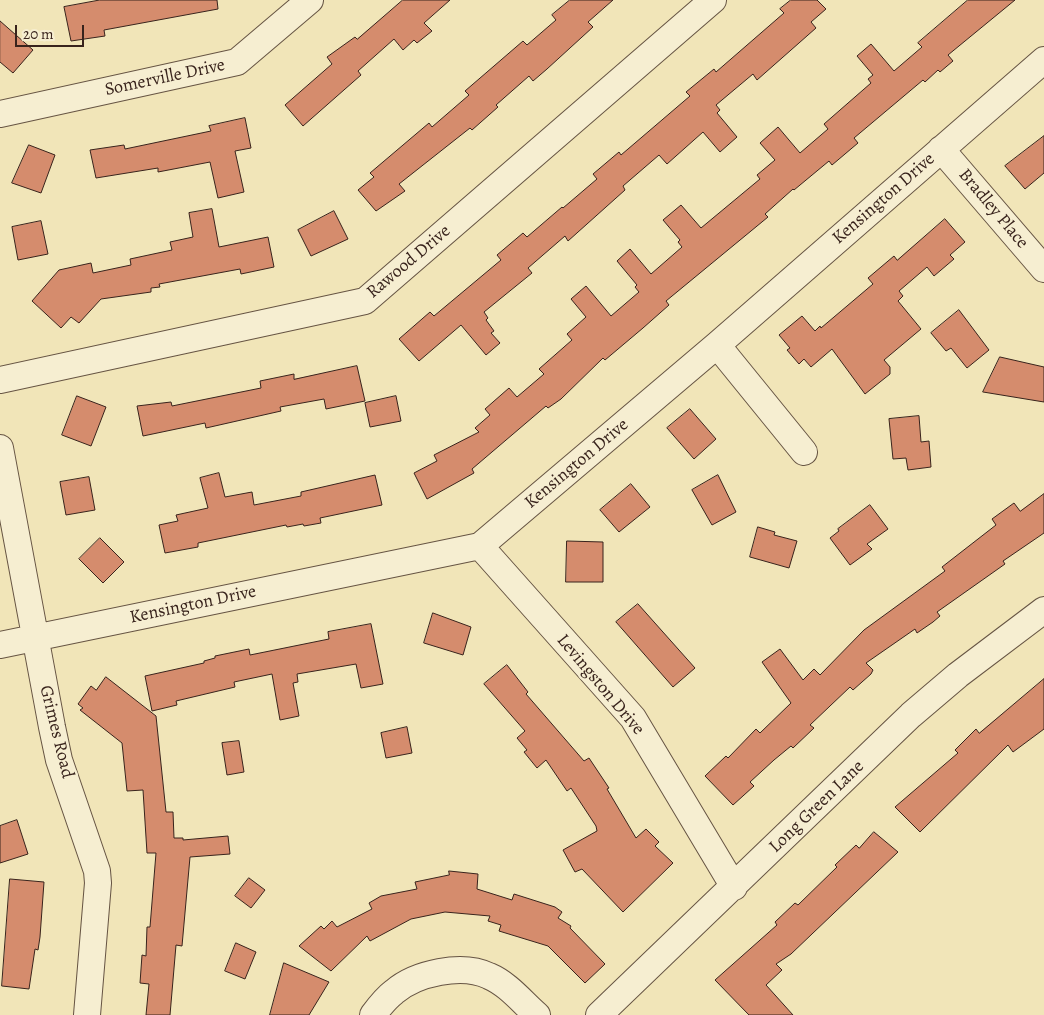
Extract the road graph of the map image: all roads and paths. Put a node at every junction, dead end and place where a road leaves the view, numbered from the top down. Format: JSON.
{"nodes":[{"id":1,"x":310,"y":0,"type":"edge"},
{"id":2,"x":713,"y":0,"type":"edge"},
{"id":3,"x":1044,"y":60,"type":"edge"},
{"id":4,"x":0,"y":114,"type":"edge"},
{"id":5,"x":941,"y":149,"type":"junction"},
{"id":6,"x":1044,"y":269,"type":"edge"},
{"id":7,"x":717,"y":344,"type":"junction"},
{"id":8,"x":0,"y":380,"type":"edge"},
{"id":9,"x":0,"y":448,"type":"edge"},
{"id":10,"x":804,"y":452,"type":"dead end"},
{"id":11,"x":480,"y":546,"type":"junction"},
{"id":12,"x":1044,"y":610,"type":"edge"},
{"id":13,"x":35,"y":637,"type":"junction"},
{"id":14,"x":0,"y":644,"type":"edge"},
{"id":15,"x":734,"y":887,"type":"junction"},
{"id":16,"x":81,"y":1015,"type":"edge"},
{"id":17,"x":373,"y":1015,"type":"edge"},
{"id":18,"x":537,"y":1015,"type":"edge"},
{"id":19,"x":599,"y":1015,"type":"edge"}],
"edges":[{"from":1,"to":4,"type":"street","name":"Somerville Drive"},
{"from":2,"to":8,"type":"street","name":"Rawood Drive"},
{"from":3,"to":5,"type":"street","name":"Kensington Drive"},
{"from":5,"to":6,"type":"street","name":"Bradley Place"},
{"from":5,"to":7,"type":"street","name":"Kensington Drive"},
{"from":7,"to":10,"type":"street"},
{"from":7,"to":11,"type":"street","name":"Kensington Drive"},
{"from":9,"to":13,"type":"street","name":"Grimes Road"},
{"from":11,"to":13,"type":"street","name":"Kensington Drive"},
{"from":11,"to":15,"type":"street","name":"Levingston Drive"},
{"from":12,"to":15,"type":"street","name":"Long Green Lane"},
{"from":13,"to":14,"type":"street","name":"Kensington Drive"},
{"from":13,"to":16,"type":"street","name":"Grimes Road"},
{"from":15,"to":19,"type":"street","name":"Long Green Lane"},
{"from":17,"to":18,"type":"street"}]}
